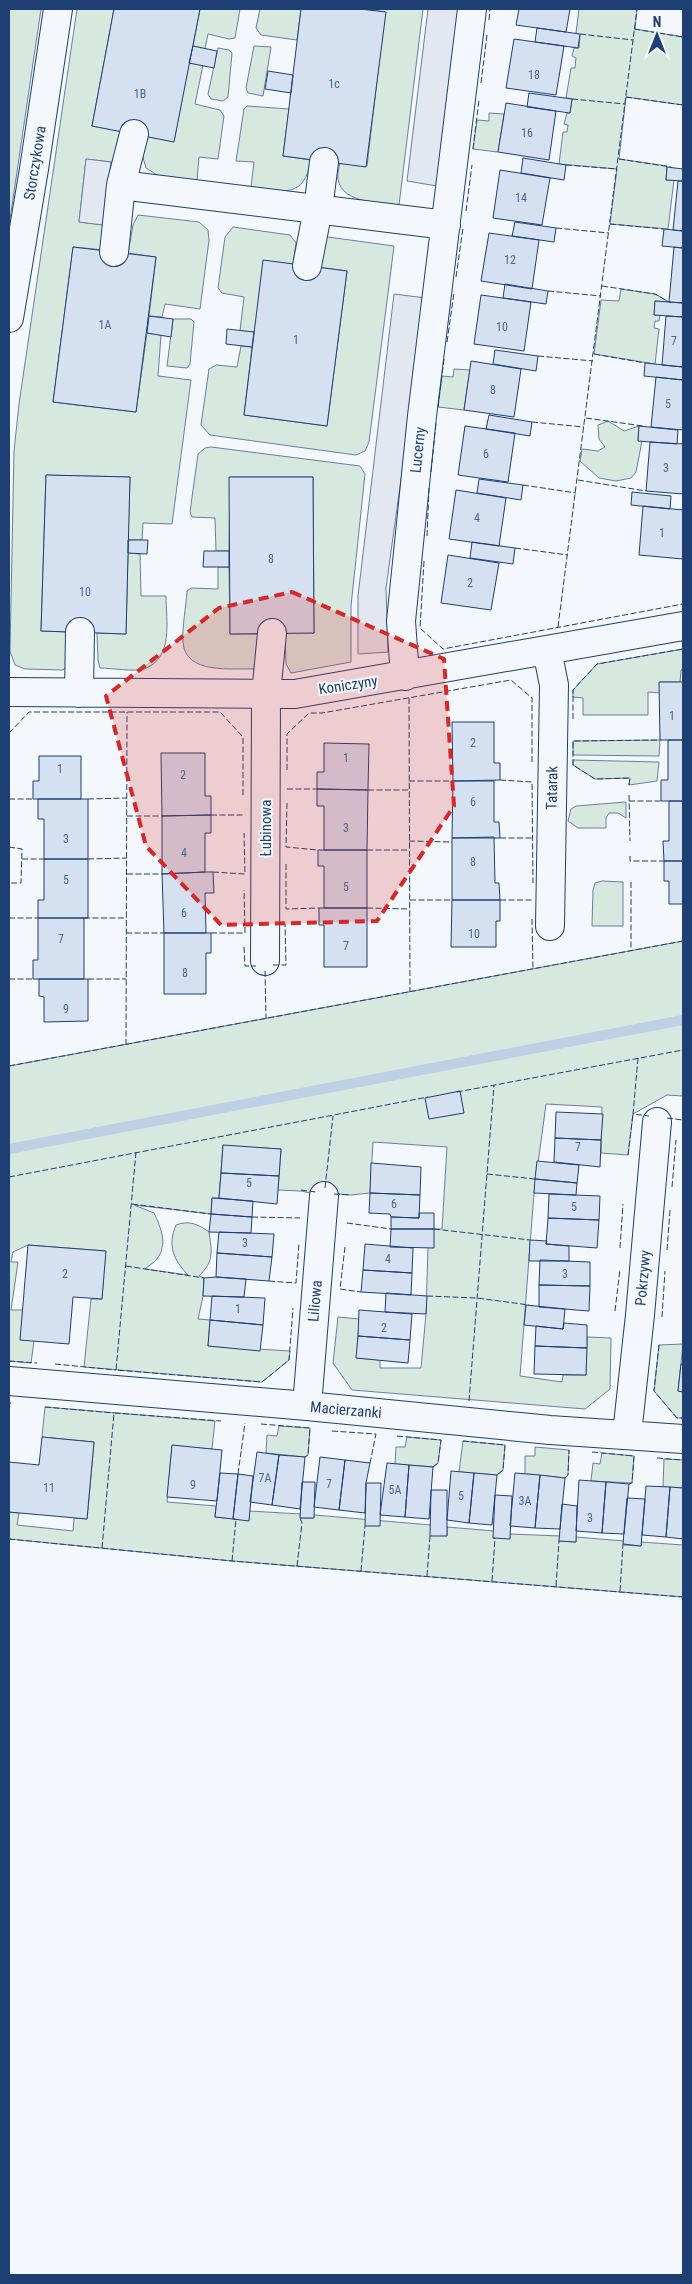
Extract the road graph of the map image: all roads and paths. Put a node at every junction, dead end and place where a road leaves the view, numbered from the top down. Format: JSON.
{"nodes":[{"id":1,"x":58,"y":9,"type":"edge"},
{"id":2,"x":472,"y":9,"type":"edge"},
{"id":3,"x":134,"y":134,"type":"dead end"},
{"id":4,"x":324,"y":162,"type":"dead end"},
{"id":5,"x":121,"y":185,"type":"junction"},
{"id":6,"x":318,"y":209,"type":"junction"},
{"id":7,"x":446,"y":225,"type":"junction"},
{"id":8,"x":114,"y":252,"type":"dead end"},
{"id":9,"x":307,"y":266,"type":"dead end"},
{"id":10,"x":9,"y":318,"type":"edge"},
{"id":11,"x":683,"y":626,"type":"edge"},
{"id":12,"x":80,"y":632,"type":"dead end"},
{"id":13,"x":272,"y":633,"type":"dead end"},
{"id":14,"x":547,"y":650,"type":"junction"},
{"id":15,"x":405,"y":676,"type":"junction"},
{"id":16,"x":9,"y":692,"type":"edge"},
{"id":17,"x":79,"y":693,"type":"junction"},
{"id":18,"x":266,"y":694,"type":"junction"},
{"id":19,"x":550,"y":926,"type":"dead end"},
{"id":20,"x":265,"y":961,"type":"dead end"},
{"id":21,"x":657,"y":1122,"type":"dead end"},
{"id":22,"x":324,"y":1196,"type":"dead end"},
{"id":23,"x":9,"y":1381,"type":"edge"},
{"id":24,"x":307,"y":1406,"type":"junction"},
{"id":25,"x":627,"y":1434,"type":"junction"},
{"id":26,"x":683,"y":1439,"type":"edge"}],
"edges":[{"from":1,"to":10,"type":"street","name":"Storczykowa"},
{"from":2,"to":7,"type":"street","name":"Lucerny"},
{"from":3,"to":5,"type":"street"},
{"from":4,"to":6,"type":"street"},
{"from":5,"to":6,"type":"street"},
{"from":5,"to":8,"type":"street"},
{"from":6,"to":7,"type":"street"},
{"from":6,"to":9,"type":"street"},
{"from":7,"to":15,"type":"street","name":"Lucerny"},
{"from":11,"to":14,"type":"street","name":"Koniczyny"},
{"from":12,"to":17,"type":"street"},
{"from":13,"to":18,"type":"street","name":"Łubinowa"},
{"from":14,"to":15,"type":"street","name":"Koniczyny"},
{"from":14,"to":19,"type":"street","name":"Tatarak"},
{"from":15,"to":18,"type":"street","name":"Koniczyny"},
{"from":16,"to":17,"type":"street","name":"Koniczyny"},
{"from":17,"to":18,"type":"street","name":"Koniczyny"},
{"from":18,"to":20,"type":"street","name":"Łubinowa"},
{"from":21,"to":25,"type":"street","name":"Pokrzywy"},
{"from":22,"to":24,"type":"street","name":"Liliowa"},
{"from":23,"to":24,"type":"street","name":"Macierzanki"},
{"from":24,"to":25,"type":"street","name":"Macierzanki"},
{"from":25,"to":26,"type":"street","name":"Macierzanki"}]}
